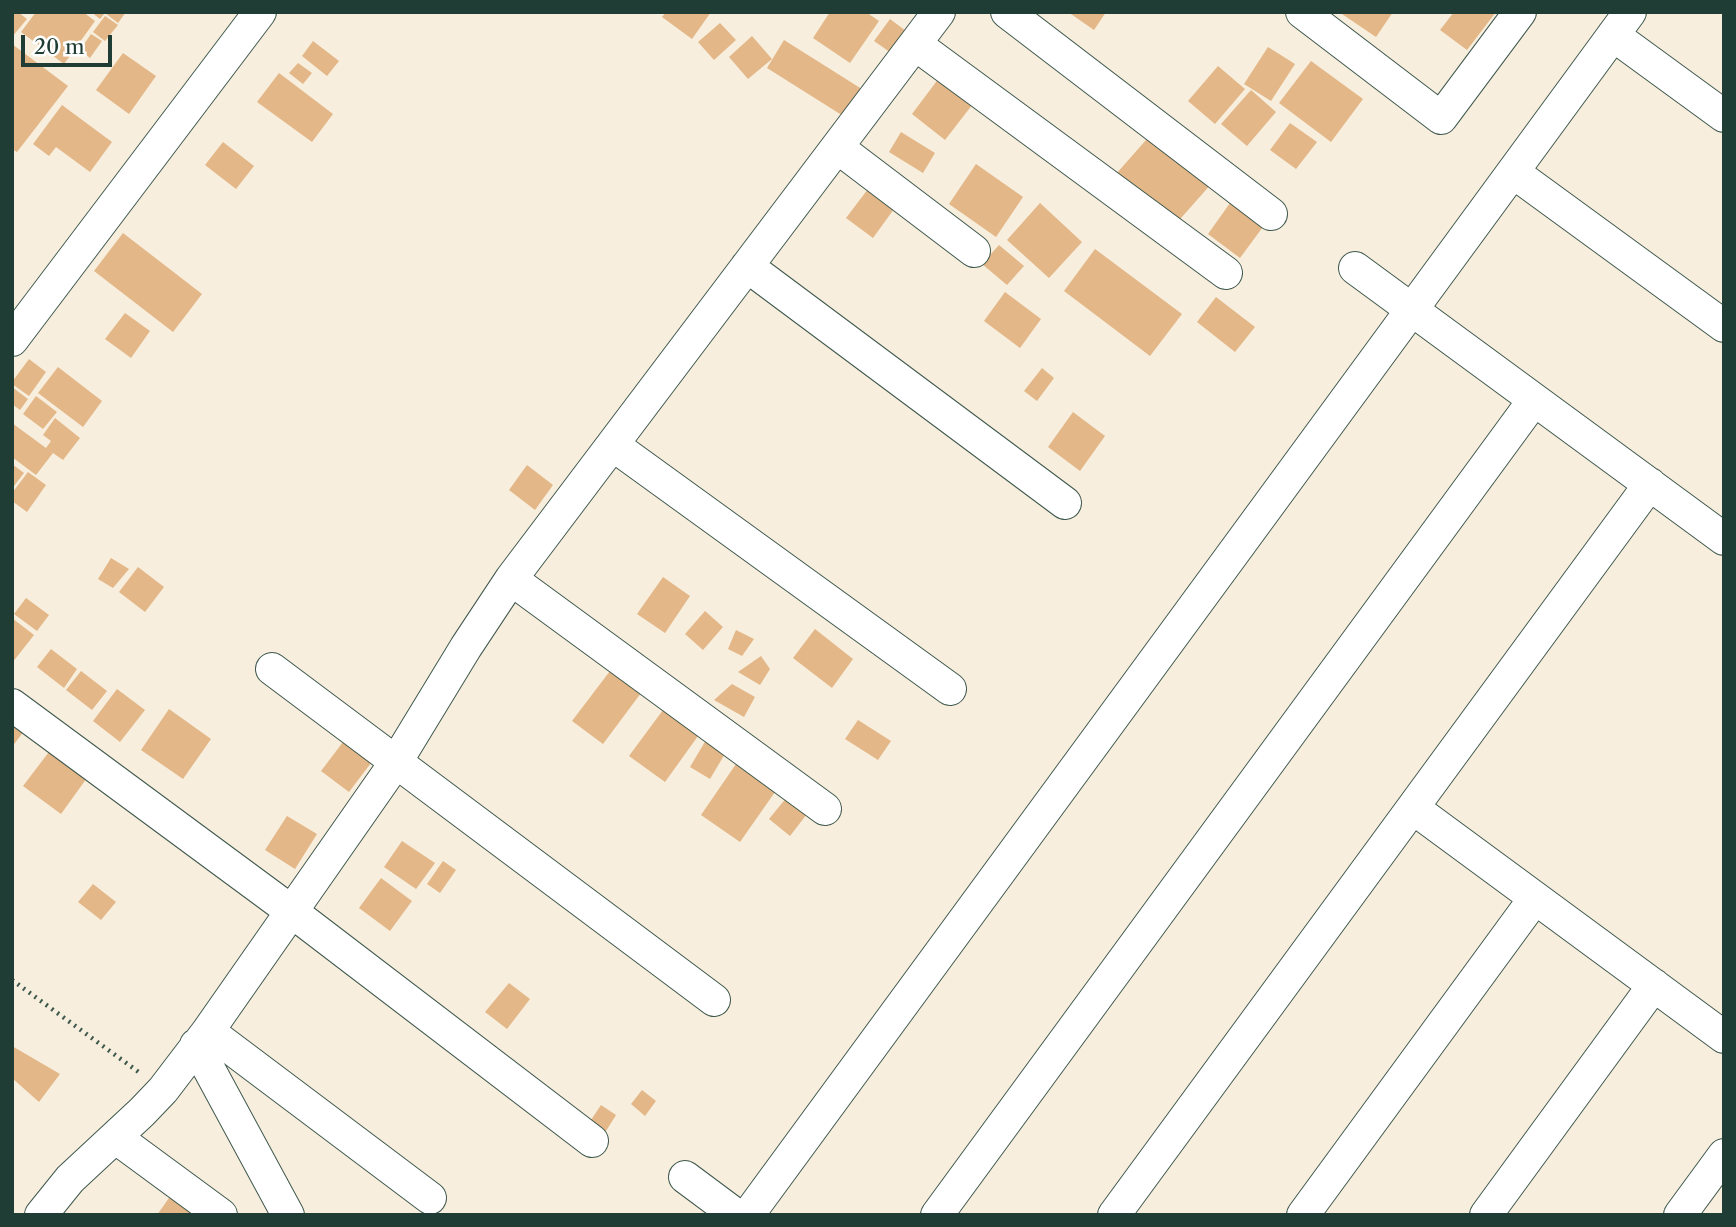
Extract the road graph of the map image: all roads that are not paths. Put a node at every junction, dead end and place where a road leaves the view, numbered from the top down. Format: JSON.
{"nodes":[{"id":1,"x":260,"y":12,"type":"edge"},
{"id":2,"x":1007,"y":12,"type":"edge"},
{"id":3,"x":1302,"y":12,"type":"edge"},
{"id":4,"x":1520,"y":12,"type":"edge"},
{"id":5,"x":937,"y":13,"type":"edge"},
{"id":6,"x":1622,"y":24,"type":"edge"},
{"id":7,"x":915,"y":44,"type":"junction"},
{"id":8,"x":1724,"y":116,"type":"edge"},
{"id":9,"x":837,"y":147,"type":"junction"},
{"id":10,"x":1513,"y":172,"type":"junction"},
{"id":11,"x":1271,"y":214,"type":"dead end"},
{"id":12,"x":974,"y":251,"type":"dead end"},
{"id":13,"x":747,"y":266,"type":"junction"},
{"id":14,"x":1355,"y":268,"type":"dead end"},
{"id":15,"x":1226,"y":273,"type":"dead end"},
{"id":16,"x":1412,"y":310,"type":"junction"},
{"id":17,"x":1724,"y":326,"type":"edge"},
{"id":18,"x":12,"y":340,"type":"edge"},
{"id":19,"x":1534,"y":400,"type":"junction"},
{"id":20,"x":613,"y":445,"type":"junction"},
{"id":21,"x":1650,"y":484,"type":"junction"},
{"id":22,"x":1065,"y":503,"type":"dead end"},
{"id":23,"x":1724,"y":539,"type":"edge"},
{"id":24,"x":511,"y":579,"type":"junction"},
{"id":25,"x":272,"y":669,"type":"dead end"},
{"id":26,"x":950,"y":689,"type":"dead end"},
{"id":27,"x":12,"y":705,"type":"edge"},
{"id":28,"x":396,"y":762,"type":"junction"},
{"id":29,"x":1413,"y":808,"type":"junction"},
{"id":30,"x":825,"y":809,"type":"dead end"},
{"id":31,"x":1535,"y":898,"type":"junction"},
{"id":32,"x":291,"y":911,"type":"junction"},
{"id":33,"x":1654,"y":985,"type":"junction"},
{"id":34,"x":714,"y":1000,"type":"dead end"},
{"id":35,"x":1724,"y":1037,"type":"edge"},
{"id":36,"x":202,"y":1038,"type":"junction"},
{"id":37,"x":115,"y":1138,"type":"junction"},
{"id":38,"x":592,"y":1141,"type":"dead end"},
{"id":39,"x":1724,"y":1155,"type":"edge"},
{"id":40,"x":685,"y":1177,"type":"dead end"},
{"id":41,"x":430,"y":1198,"type":"dead end"},
{"id":42,"x":41,"y":1215,"type":"edge"},
{"id":43,"x":221,"y":1215,"type":"edge"},
{"id":44,"x":288,"y":1215,"type":"edge"},
{"id":45,"x":736,"y":1215,"type":"edge"},
{"id":46,"x":748,"y":1215,"type":"edge"},
{"id":47,"x":937,"y":1215,"type":"edge"},
{"id":48,"x":1114,"y":1215,"type":"edge"},
{"id":49,"x":1303,"y":1215,"type":"edge"},
{"id":50,"x":1486,"y":1215,"type":"edge"},
{"id":51,"x":1680,"y":1215,"type":"edge"}],
"edges":[{"from":1,"to":18,"type":"street"},
{"from":2,"to":11,"type":"street"},
{"from":3,"to":4,"type":"street"},
{"from":5,"to":7,"type":"street"},
{"from":6,"to":8,"type":"street"},
{"from":6,"to":10,"type":"street"},
{"from":7,"to":9,"type":"street"},
{"from":7,"to":15,"type":"street"},
{"from":9,"to":12,"type":"street"},
{"from":9,"to":13,"type":"street"},
{"from":10,"to":16,"type":"street"},
{"from":10,"to":17,"type":"street"},
{"from":13,"to":20,"type":"street"},
{"from":13,"to":22,"type":"street"},
{"from":14,"to":16,"type":"street"},
{"from":16,"to":19,"type":"street"},
{"from":16,"to":46,"type":"street"},
{"from":19,"to":21,"type":"street"},
{"from":19,"to":47,"type":"street"},
{"from":20,"to":24,"type":"street"},
{"from":20,"to":26,"type":"street"},
{"from":21,"to":23,"type":"street"},
{"from":21,"to":29,"type":"street"},
{"from":24,"to":28,"type":"street"},
{"from":24,"to":30,"type":"street"},
{"from":25,"to":28,"type":"street"},
{"from":27,"to":32,"type":"street"},
{"from":28,"to":32,"type":"street"},
{"from":28,"to":34,"type":"street"},
{"from":29,"to":31,"type":"street"},
{"from":29,"to":48,"type":"street"},
{"from":31,"to":33,"type":"street"},
{"from":31,"to":49,"type":"street"},
{"from":32,"to":36,"type":"street"},
{"from":32,"to":38,"type":"street"},
{"from":33,"to":35,"type":"street"},
{"from":33,"to":50,"type":"street"},
{"from":36,"to":37,"type":"street"},
{"from":36,"to":41,"type":"street"},
{"from":36,"to":44,"type":"street"},
{"from":37,"to":42,"type":"street"},
{"from":37,"to":43,"type":"street"},
{"from":39,"to":51,"type":"street"},
{"from":40,"to":45,"type":"street"}]}
